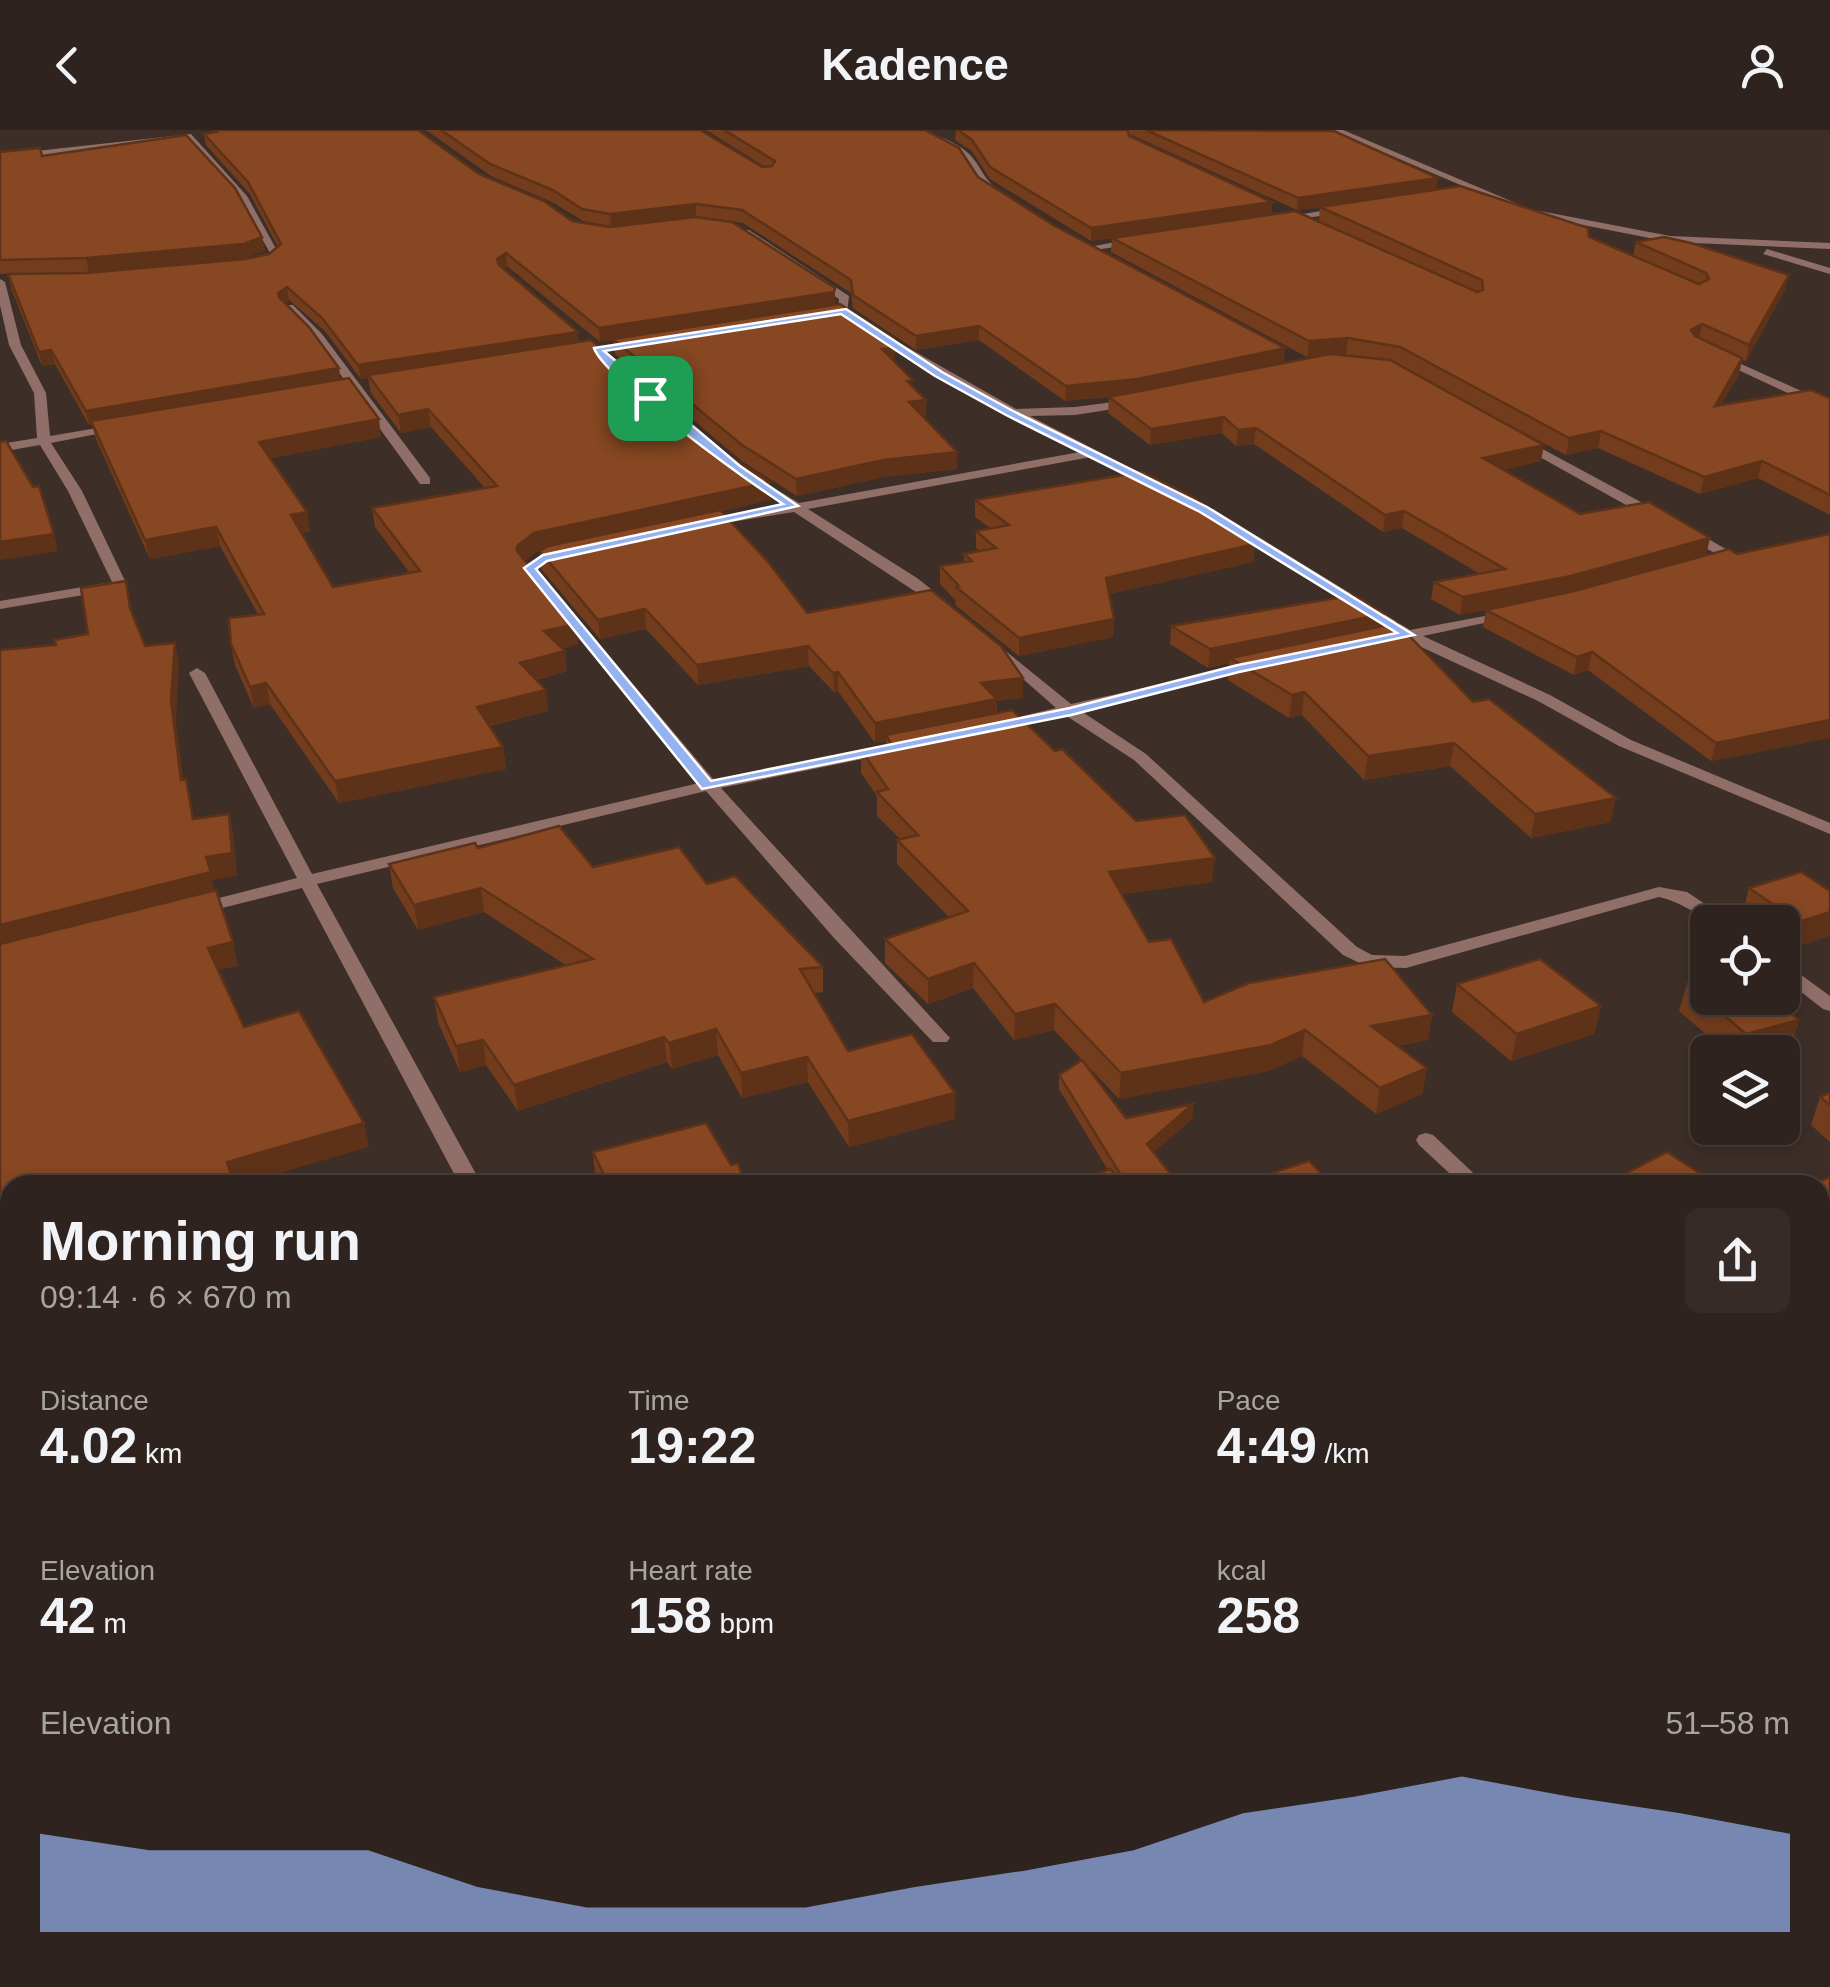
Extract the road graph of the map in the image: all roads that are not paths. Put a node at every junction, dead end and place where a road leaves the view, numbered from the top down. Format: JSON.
{"nodes":[{"id":1,"x":916,"y":130,"type":"edge"},
{"id":2,"x":1335,"y":130,"type":"edge"},
{"id":3,"x":204,"y":134,"type":"edge"},
{"id":4,"x":952,"y":134,"type":"dead end"},
{"id":5,"x":188,"y":136,"type":"junction"},
{"id":6,"x":933,"y":137,"type":"junction"},
{"id":7,"x":0,"y":158,"type":"edge"},
{"id":8,"x":1475,"y":191,"type":"junction"},
{"id":9,"x":1457,"y":194,"type":"edge"},
{"id":10,"x":1014,"y":204,"type":"edge"},
{"id":11,"x":1277,"y":208,"type":"edge"},
{"id":12,"x":1349,"y":209,"type":"edge"},
{"id":13,"x":1294,"y":217,"type":"junction"},
{"id":14,"x":1257,"y":222,"type":"edge"},
{"id":15,"x":1311,"y":224,"type":"edge"},
{"id":16,"x":737,"y":228,"type":"edge"},
{"id":17,"x":1074,"y":240,"type":"edge"},
{"id":18,"x":1145,"y":240,"type":"edge"},
{"id":19,"x":1732,"y":243,"type":"junction"},
{"id":20,"x":1830,"y":246,"type":"edge"},
{"id":21,"x":1089,"y":248,"type":"junction"},
{"id":22,"x":1106,"y":256,"type":"edge"},
{"id":23,"x":246,"y":265,"type":"edge"},
{"id":24,"x":1830,"y":272,"type":"edge"},
{"id":25,"x":19,"y":280,"type":"edge"},
{"id":26,"x":0,"y":282,"type":"edge"},
{"id":27,"x":290,"y":306,"type":"edge"},
{"id":28,"x":842,"y":311,"type":"junction"},
{"id":29,"x":825,"y":314,"type":"edge"},
{"id":30,"x":578,"y":335,"type":"edge"},
{"id":31,"x":648,"y":341,"type":"edge"},
{"id":32,"x":597,"y":350,"type":"junction"},
{"id":33,"x":1712,"y":354,"type":"edge"},
{"id":34,"x":562,"y":355,"type":"edge"},
{"id":35,"x":610,"y":362,"type":"edge"},
{"id":36,"x":377,"y":384,"type":"edge"},
{"id":37,"x":358,"y":387,"type":"junction"},
{"id":38,"x":340,"y":390,"type":"edge"},
{"id":39,"x":1157,"y":398,"type":"edge"},
{"id":40,"x":1830,"y":410,"type":"edge"},
{"id":41,"x":1010,"y":413,"type":"junction"},
{"id":42,"x":139,"y":425,"type":"edge"},
{"id":43,"x":1506,"y":432,"type":"edge"},
{"id":44,"x":44,"y":442,"type":"junction"},
{"id":45,"x":0,"y":448,"type":"edge"},
{"id":46,"x":1088,"y":454,"type":"junction"},
{"id":47,"x":736,"y":468,"type":"edge"},
{"id":48,"x":425,"y":480,"type":"dead end"},
{"id":49,"x":1169,"y":492,"type":"edge"},
{"id":50,"x":1186,"y":501,"type":"edge"},
{"id":51,"x":792,"y":506,"type":"junction"},
{"id":52,"x":696,"y":526,"type":"edge"},
{"id":53,"x":1713,"y":560,"type":"edge"},
{"id":54,"x":547,"y":591,"type":"edge"},
{"id":55,"x":0,"y":605,"type":"edge"},
{"id":56,"x":1534,"y":608,"type":"edge"},
{"id":57,"x":954,"y":614,"type":"edge"},
{"id":58,"x":1408,"y":635,"type":"junction"},
{"id":59,"x":982,"y":637,"type":"edge"},
{"id":60,"x":1389,"y":638,"type":"edge"},
{"id":61,"x":1276,"y":661,"type":"edge"},
{"id":62,"x":197,"y":673,"type":"dead end"},
{"id":63,"x":1071,"y":712,"type":"junction"},
{"id":64,"x":983,"y":730,"type":"edge"},
{"id":65,"x":910,"y":744,"type":"edge"},
{"id":66,"x":707,"y":786,"type":"junction"},
{"id":67,"x":1830,"y":829,"type":"edge"},
{"id":68,"x":307,"y":882,"type":"junction"},
{"id":69,"x":1696,"y":905,"type":"edge"},
{"id":70,"x":173,"y":916,"type":"edge"},
{"id":71,"x":1800,"y":982,"type":"edge"},
{"id":72,"x":1830,"y":1005,"type":"edge"},
{"id":73,"x":940,"y":1038,"type":"dead end"},
{"id":74,"x":1426,"y":1140,"type":"dead end"},
{"id":75,"x":466,"y":1175,"type":"edge"},
{"id":76,"x":1464,"y":1175,"type":"edge"}],
"edges":[{"from":1,"to":6,"type":"street"},
{"from":2,"to":8,"type":"street"},
{"from":3,"to":5,"type":"street"},
{"from":4,"to":6,"type":"street"},
{"from":5,"to":7,"type":"street"},
{"from":5,"to":23,"type":"street"},
{"from":6,"to":10,"type":"street"},
{"from":8,"to":9,"type":"street"},
{"from":8,"to":19,"type":"street"},
{"from":11,"to":13,"type":"street"},
{"from":12,"to":13,"type":"street"},
{"from":13,"to":14,"type":"street"},
{"from":13,"to":15,"type":"street"},
{"from":16,"to":28,"type":"street"},
{"from":17,"to":21,"type":"street"},
{"from":18,"to":21,"type":"street"},
{"from":19,"to":20,"type":"street"},
{"from":19,"to":24,"type":"street"},
{"from":21,"to":22,"type":"street"},
{"from":25,"to":26,"type":"street"},
{"from":26,"to":44,"type":"street"},
{"from":27,"to":37,"type":"street"},
{"from":28,"to":29,"type":"street"},
{"from":28,"to":41,"type":"street"},
{"from":30,"to":32,"type":"street"},
{"from":31,"to":32,"type":"street"},
{"from":32,"to":34,"type":"street"},
{"from":32,"to":35,"type":"street"},
{"from":33,"to":40,"type":"street"},
{"from":36,"to":37,"type":"street"},
{"from":37,"to":38,"type":"street"},
{"from":37,"to":48,"type":"street"},
{"from":39,"to":41,"type":"street"},
{"from":41,"to":46,"type":"street"},
{"from":42,"to":44,"type":"street"},
{"from":43,"to":53,"type":"street"},
{"from":44,"to":45,"type":"street"},
{"from":44,"to":55,"type":"street"},
{"from":46,"to":49,"type":"street"},
{"from":46,"to":51,"type":"street"},
{"from":47,"to":51,"type":"street"},
{"from":50,"to":58,"type":"street"},
{"from":51,"to":52,"type":"street"},
{"from":51,"to":57,"type":"street"},
{"from":54,"to":66,"type":"street"},
{"from":56,"to":58,"type":"street"},
{"from":58,"to":60,"type":"street"},
{"from":58,"to":67,"type":"street"},
{"from":59,"to":63,"type":"street"},
{"from":61,"to":63,"type":"street"},
{"from":62,"to":68,"type":"street"},
{"from":63,"to":64,"type":"street"},
{"from":63,"to":69,"type":"street"},
{"from":65,"to":66,"type":"street"},
{"from":66,"to":68,"type":"street"},
{"from":66,"to":73,"type":"street"},
{"from":68,"to":70,"type":"street"},
{"from":68,"to":75,"type":"street"},
{"from":71,"to":72,"type":"street"},
{"from":74,"to":76,"type":"street"}]}
